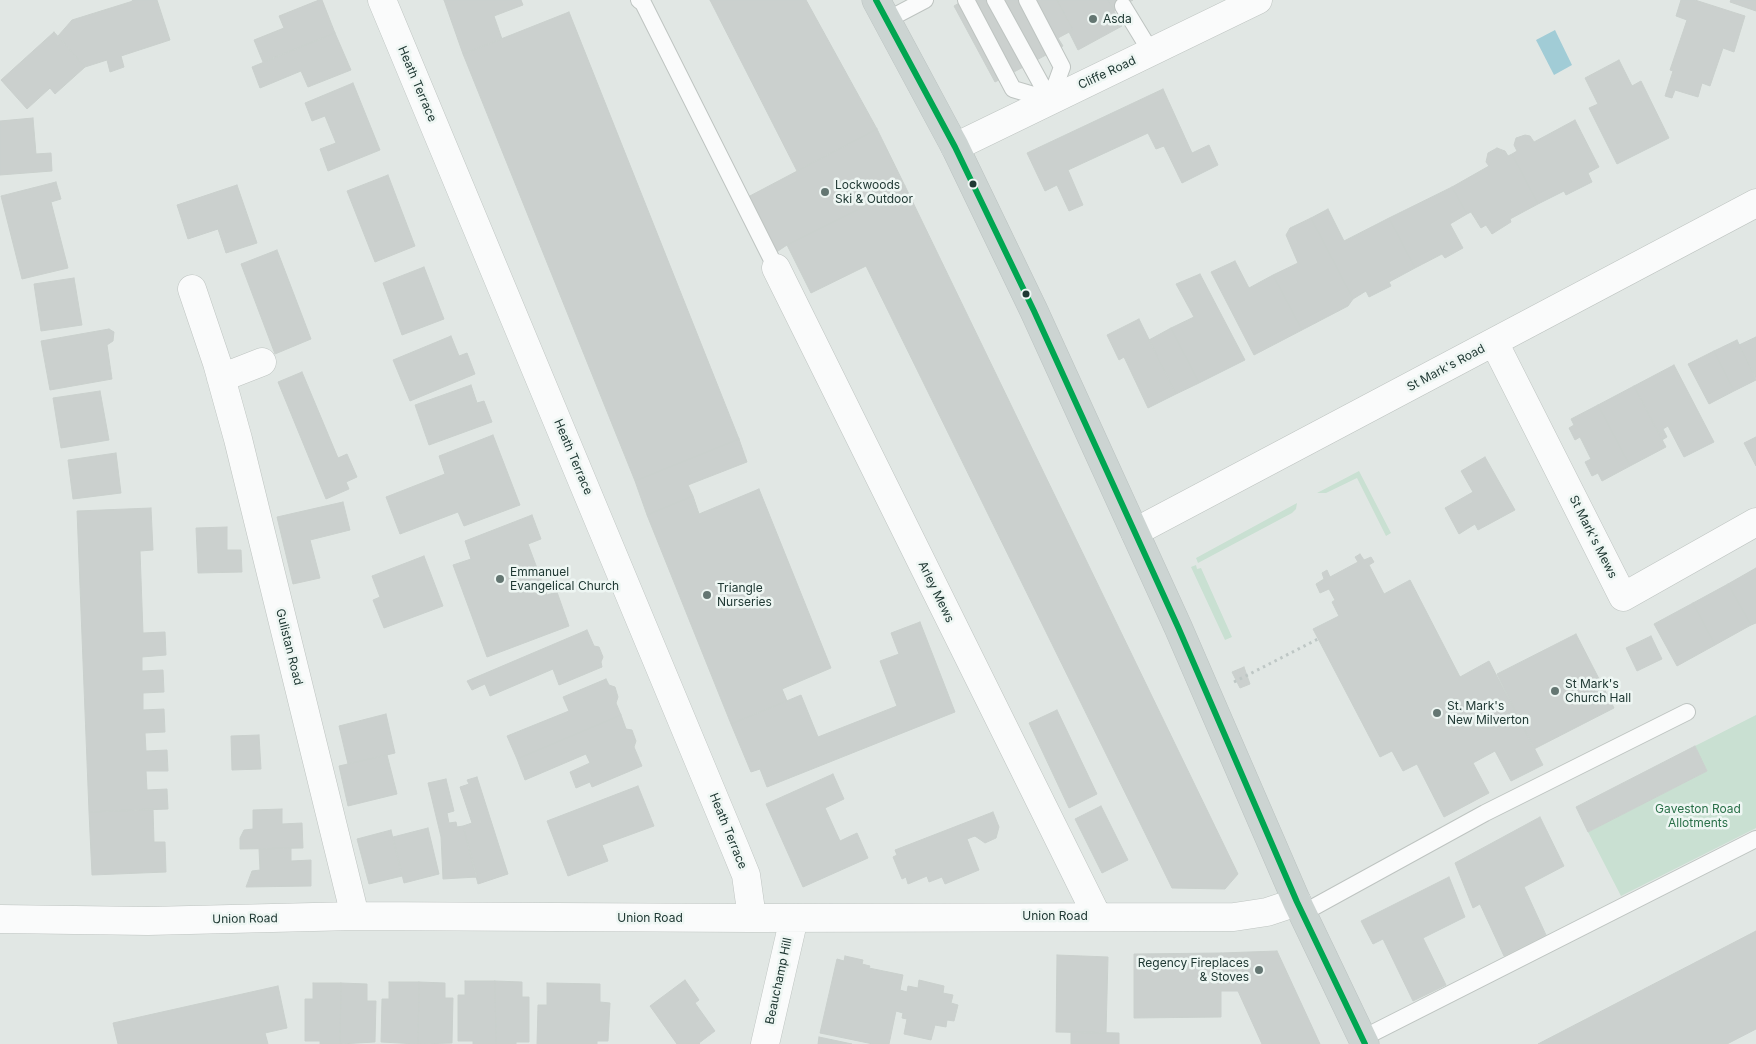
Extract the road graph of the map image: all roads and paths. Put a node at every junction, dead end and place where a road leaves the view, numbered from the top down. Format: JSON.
{"nodes":[{"id":1,"x":382,"y":0,"type":"edge"},
{"id":2,"x":639,"y":0,"type":"edge"},
{"id":3,"x":925,"y":0,"type":"edge"},
{"id":4,"x":966,"y":0,"type":"edge"},
{"id":5,"x":995,"y":0,"type":"edge"},
{"id":6,"x":1027,"y":0,"type":"edge"},
{"id":7,"x":1258,"y":0,"type":"edge"},
{"id":8,"x":1123,"y":6,"type":"dead end"},
{"id":9,"x":882,"y":10,"type":"edge"},
{"id":10,"x":1151,"y":52,"type":"junction"},
{"id":11,"x":1050,"y":100,"type":"junction"},
{"id":12,"x":955,"y":147,"type":"junction"},
{"id":13,"x":1756,"y":203,"type":"edge"},
{"id":14,"x":776,"y":268,"type":"joint"},
{"id":15,"x":192,"y":290,"type":"dead end"},
{"id":16,"x":1494,"y":342,"type":"junction"},
{"id":17,"x":262,"y":362,"type":"dead end"},
{"id":18,"x":221,"y":378,"type":"junction"},
{"id":19,"x":1756,"y":522,"type":"edge"},
{"id":20,"x":1135,"y":532,"type":"junction"},
{"id":21,"x":1318,"y":639,"type":"dead end"},
{"id":22,"x":1242,"y":678,"type":"dead end"},
{"id":23,"x":1688,"y":712,"type":"dead end"},
{"id":24,"x":1756,"y":839,"type":"edge"},
{"id":25,"x":1300,"y":907,"type":"junction"},
{"id":26,"x":355,"y":916,"type":"junction"},
{"id":27,"x":1097,"y":916,"type":"junction"},
{"id":28,"x":752,"y":918,"type":"junction"},
{"id":29,"x":794,"y":918,"type":"junction"},
{"id":30,"x":0,"y":919,"type":"edge"},
{"id":31,"x":1364,"y":1041,"type":"edge"},
{"id":32,"x":765,"y":1044,"type":"edge"}],
"edges":[{"from":1,"to":28,"type":"street","name":"Heath Terrace"},
{"from":2,"to":14,"type":"lane"},
{"from":3,"to":9,"type":"lane"},
{"from":4,"to":11,"type":"lane"},
{"from":5,"to":11,"type":"lane"},
{"from":6,"to":11,"type":"lane"},
{"from":7,"to":10,"type":"street","name":"Cliffe Road"},
{"from":8,"to":10,"type":"lane"},
{"from":9,"to":12,"type":"main road"},
{"from":10,"to":11,"type":"street","name":"Cliffe Road"},
{"from":11,"to":12,"type":"street","name":"Cliffe Road"},
{"from":12,"to":20,"type":"main road"},
{"from":13,"to":16,"type":"street","name":"St Mark's Road"},
{"from":14,"to":27,"type":"street","name":"Arley Mews"},
{"from":15,"to":18,"type":"street","name":"Gulistan Road"},
{"from":16,"to":19,"type":"street","name":"St Mark's Mews"},
{"from":16,"to":20,"type":"street","name":"St Mark's Road"},
{"from":17,"to":18,"type":"street"},
{"from":18,"to":26,"type":"street","name":"Gulistan Road"},
{"from":20,"to":25,"type":"main road"},
{"from":21,"to":22,"type":"path"},
{"from":23,"to":25,"type":"lane"},
{"from":24,"to":31,"type":"lane"},
{"from":25,"to":27,"type":"street","name":"Union Road"},
{"from":25,"to":31,"type":"main road"},
{"from":26,"to":28,"type":"street","name":"Union Road"},
{"from":26,"to":30,"type":"street","name":"Union Road"},
{"from":27,"to":29,"type":"street","name":"Union Road"},
{"from":28,"to":29,"type":"street","name":"Union Road"},
{"from":29,"to":32,"type":"street","name":"Beauchamp Hill"}]}
